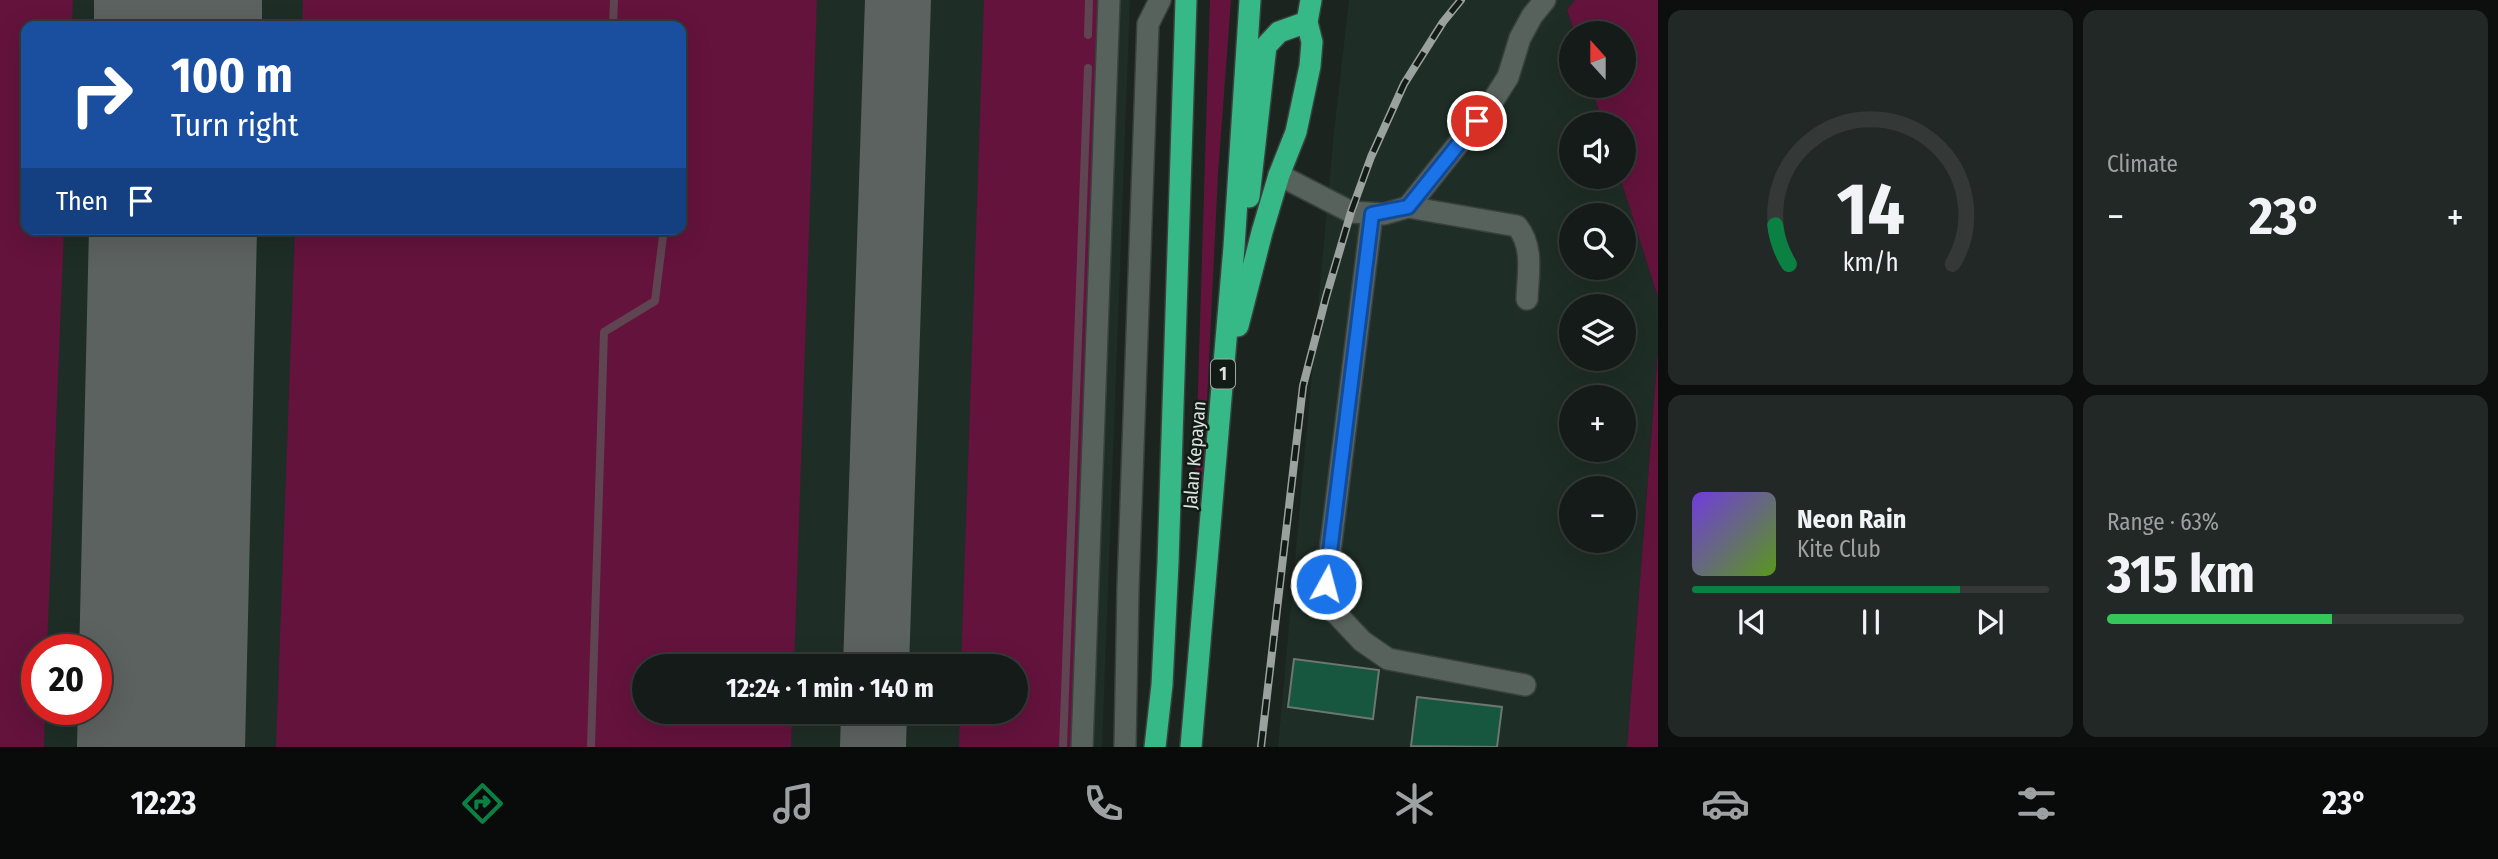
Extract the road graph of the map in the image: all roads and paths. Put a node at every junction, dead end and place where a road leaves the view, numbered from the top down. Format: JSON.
{"nodes":[{"id":1,"x":1109,"y":0,"type":"edge"},
{"id":2,"x":1160,"y":0,"type":"edge"},
{"id":3,"x":1186,"y":0,"type":"edge"},
{"id":4,"x":1250,"y":0,"type":"edge"},
{"id":5,"x":1311,"y":0,"type":"edge"},
{"id":6,"x":1545,"y":0,"type":"edge"},
{"id":7,"x":1307,"y":22,"type":"junction"},
{"id":8,"x":1279,"y":175,"type":"junction"},
{"id":9,"x":1408,"y":207,"type":"junction"},
{"id":10,"x":1372,"y":214,"type":"junction"},
{"id":11,"x":1234,"y":247,"type":"junction"},
{"id":12,"x":1527,"y":299,"type":"dead end"},
{"id":13,"x":1222,"y":393,"type":"junction"},
{"id":14,"x":1525,"y":685,"type":"dead end"},
{"id":15,"x":1082,"y":747,"type":"edge"},
{"id":16,"x":1125,"y":747,"type":"edge"},
{"id":17,"x":1155,"y":747,"type":"edge"},
{"id":18,"x":1191,"y":747,"type":"edge"}],
"edges":[{"from":1,"to":15,"type":"street"},
{"from":2,"to":16,"type":"street"},
{"from":3,"to":17,"type":"highway","name":"Jalan Kepayan"},
{"from":4,"to":11,"type":"highway","name":"Jalan Kepayan","number":"1"},
{"from":5,"to":7,"type":"highway"},
{"from":6,"to":9,"type":"street"},
{"from":7,"to":8,"type":"highway"},
{"from":7,"to":11,"type":"highway"},
{"from":8,"to":10,"type":"street"},
{"from":8,"to":13,"type":"highway"},
{"from":9,"to":10,"type":"street"},
{"from":9,"to":12,"type":"street"},
{"from":10,"to":14,"type":"street"},
{"from":11,"to":13,"type":"highway","name":"Jalan Kepayan","number":"1"},
{"from":13,"to":18,"type":"highway","name":"Jalan Kepayan","number":"1"}]}
